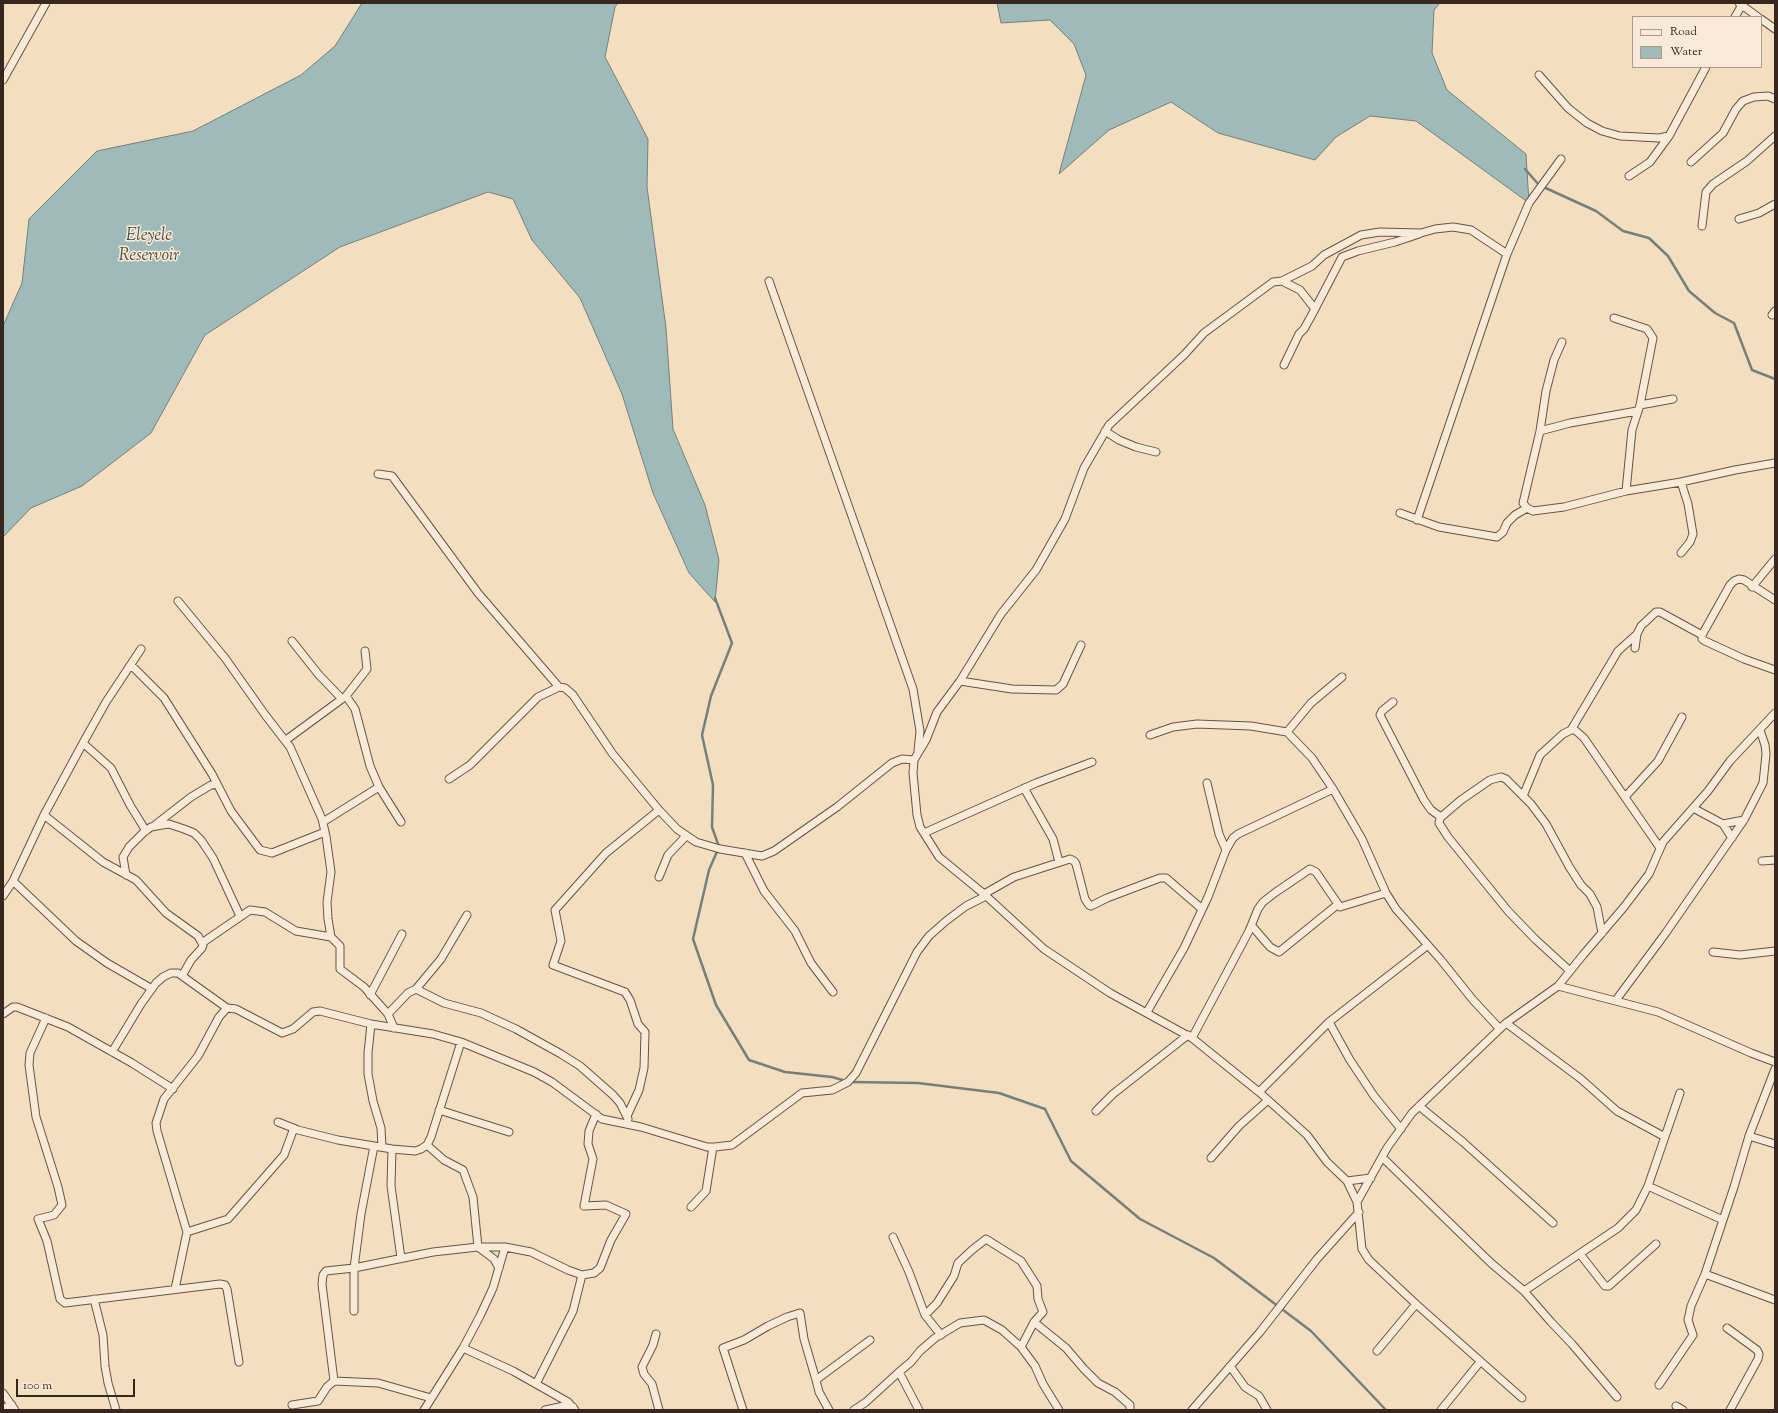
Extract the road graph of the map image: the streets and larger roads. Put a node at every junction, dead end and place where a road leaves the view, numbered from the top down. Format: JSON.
{"nodes":[{"id":1,"x":46,"y":3,"type":"edge"},
{"id":2,"x":1741,"y":4,"type":"edge"},
{"id":3,"x":1735,"y":16,"type":"edge"},
{"id":4,"x":1757,"y":16,"type":"edge"},
{"id":5,"x":1762,"y":20,"type":"edge"},
{"id":6,"x":1775,"y":29,"type":"edge"},
{"id":7,"x":1705,"y":68,"type":"edge"},
{"id":8,"x":1539,"y":75,"type":"dead end"},
{"id":9,"x":3,"y":80,"type":"edge"},
{"id":10,"x":1775,"y":99,"type":"edge"},
{"id":11,"x":1669,"y":136,"type":"junction"},
{"id":12,"x":1775,"y":136,"type":"edge"},
{"id":13,"x":1561,"y":159,"type":"dead end"},
{"id":14,"x":1691,"y":162,"type":"dead end"},
{"id":15,"x":1629,"y":176,"type":"dead end"},
{"id":16,"x":1775,"y":204,"type":"edge"},
{"id":17,"x":1739,"y":219,"type":"dead end"},
{"id":18,"x":1702,"y":226,"type":"dead end"},
{"id":19,"x":1421,"y":233,"type":"junction"},
{"id":20,"x":1507,"y":254,"type":"junction"},
{"id":21,"x":769,"y":281,"type":"dead end"},
{"id":22,"x":1282,"y":281,"type":"junction"},
{"id":23,"x":1315,"y":309,"type":"junction"},
{"id":24,"x":1614,"y":318,"type":"dead end"},
{"id":25,"x":1562,"y":342,"type":"dead end"},
{"id":26,"x":1284,"y":365,"type":"dead end"},
{"id":27,"x":1673,"y":399,"type":"dead end"},
{"id":28,"x":1638,"y":408,"type":"junction"},
{"id":29,"x":1540,"y":430,"type":"junction"},
{"id":30,"x":1105,"y":431,"type":"junction"},
{"id":31,"x":1156,"y":452,"type":"dead end"},
{"id":32,"x":1775,"y":463,"type":"edge"},
{"id":33,"x":378,"y":474,"type":"dead end"},
{"id":34,"x":1681,"y":482,"type":"junction"},
{"id":35,"x":1626,"y":491,"type":"junction"},
{"id":36,"x":1527,"y":508,"type":"junction"},
{"id":37,"x":1400,"y":513,"type":"dead end"},
{"id":38,"x":1417,"y":520,"type":"junction"},
{"id":39,"x":1681,"y":552,"type":"dead end"},
{"id":40,"x":1775,"y":559,"type":"edge"},
{"id":41,"x":1752,"y":587,"type":"junction"},
{"id":42,"x":1775,"y":600,"type":"edge"},
{"id":43,"x":178,"y":601,"type":"dead end"},
{"id":44,"x":1637,"y":634,"type":"junction"},
{"id":45,"x":1702,"y":635,"type":"junction"},
{"id":46,"x":292,"y":641,"type":"dead end"},
{"id":47,"x":1081,"y":645,"type":"dead end"},
{"id":48,"x":1635,"y":648,"type":"dead end"},
{"id":49,"x":141,"y":649,"type":"dead end"},
{"id":50,"x":365,"y":651,"type":"dead end"},
{"id":51,"x":131,"y":665,"type":"junction"},
{"id":52,"x":1775,"y":670,"type":"edge"},
{"id":53,"x":1342,"y":677,"type":"dead end"},
{"id":54,"x":960,"y":681,"type":"junction"},
{"id":55,"x":559,"y":688,"type":"junction"},
{"id":56,"x":344,"y":698,"type":"junction"},
{"id":57,"x":1393,"y":702,"type":"dead end"},
{"id":58,"x":1775,"y":713,"type":"edge"},
{"id":59,"x":1682,"y":717,"type":"dead end"},
{"id":60,"x":1571,"y":730,"type":"junction"},
{"id":61,"x":1760,"y":730,"type":"junction"},
{"id":62,"x":1287,"y":732,"type":"junction"},
{"id":63,"x":1150,"y":735,"type":"dead end"},
{"id":64,"x":286,"y":740,"type":"junction"},
{"id":65,"x":83,"y":743,"type":"junction"},
{"id":66,"x":916,"y":757,"type":"junction"},
{"id":67,"x":1092,"y":762,"type":"dead end"},
{"id":68,"x":449,"y":779,"type":"dead end"},
{"id":69,"x":1207,"y":783,"type":"dead end"},
{"id":70,"x":217,"y":784,"type":"junction"},
{"id":71,"x":379,"y":787,"type":"junction"},
{"id":72,"x":1024,"y":788,"type":"junction"},
{"id":73,"x":1333,"y":789,"type":"junction"},
{"id":74,"x":1523,"y":796,"type":"junction"},
{"id":75,"x":1625,"y":797,"type":"junction"},
{"id":76,"x":1693,"y":808,"type":"junction"},
{"id":77,"x":659,"y":810,"type":"junction"},
{"id":78,"x":44,"y":815,"type":"junction"},
{"id":79,"x":1441,"y":817,"type":"junction"},
{"id":80,"x":1744,"y":820,"type":"junction"},
{"id":81,"x":323,"y":822,"type":"junction"},
{"id":82,"x":401,"y":822,"type":"dead end"},
{"id":83,"x":1723,"y":824,"type":"junction"},
{"id":84,"x":149,"y":829,"type":"junction"},
{"id":85,"x":325,"y":832,"type":"junction"},
{"id":86,"x":924,"y":833,"type":"junction"},
{"id":87,"x":686,"y":836,"type":"junction"},
{"id":88,"x":1668,"y":837,"type":"junction"},
{"id":89,"x":1653,"y":838,"type":"junction"},
{"id":90,"x":1732,"y":838,"type":"junction"},
{"id":91,"x":1660,"y":848,"type":"junction"},
{"id":92,"x":1226,"y":850,"type":"junction"},
{"id":93,"x":745,"y":853,"type":"junction"},
{"id":94,"x":1775,"y":860,"type":"edge"},
{"id":95,"x":1762,"y":861,"type":"dead end"},
{"id":96,"x":1059,"y":862,"type":"junction"},
{"id":97,"x":126,"y":875,"type":"junction"},
{"id":98,"x":659,"y":877,"type":"dead end"},
{"id":99,"x":13,"y":881,"type":"junction"},
{"id":100,"x":1386,"y":892,"type":"junction"},
{"id":101,"x":985,"y":895,"type":"junction"},
{"id":102,"x":3,"y":896,"type":"edge"},
{"id":103,"x":1337,"y":905,"type":"junction"},
{"id":104,"x":1202,"y":909,"type":"junction"},
{"id":105,"x":468,"y":915,"type":"dead end"},
{"id":106,"x":240,"y":916,"type":"junction"},
{"id":107,"x":1252,"y":926,"type":"junction"},
{"id":108,"x":1602,"y":933,"type":"junction"},
{"id":109,"x":402,"y":934,"type":"dead end"},
{"id":110,"x":331,"y":937,"type":"junction"},
{"id":111,"x":202,"y":943,"type":"junction"},
{"id":112,"x":1428,"y":945,"type":"junction"},
{"id":113,"x":1775,"y":951,"type":"edge"},
{"id":114,"x":1712,"y":952,"type":"dead end"},
{"id":115,"x":1570,"y":971,"type":"junction"},
{"id":116,"x":182,"y":976,"type":"junction"},
{"id":117,"x":1558,"y":986,"type":"junction"},
{"id":118,"x":152,"y":989,"type":"junction"},
{"id":119,"x":416,"y":989,"type":"junction"},
{"id":120,"x":833,"y":992,"type":"dead end"},
{"id":121,"x":370,"y":995,"type":"junction"},
{"id":122,"x":1616,"y":1000,"type":"junction"},
{"id":123,"x":227,"y":1008,"type":"junction"},
{"id":124,"x":1146,"y":1012,"type":"junction"},
{"id":125,"x":3,"y":1014,"type":"edge"},
{"id":126,"x":388,"y":1014,"type":"junction"},
{"id":127,"x":46,"y":1018,"type":"junction"},
{"id":128,"x":1329,"y":1022,"type":"junction"},
{"id":129,"x":1506,"y":1023,"type":"junction"},
{"id":130,"x":371,"y":1024,"type":"junction"},
{"id":131,"x":394,"y":1028,"type":"junction"},
{"id":132,"x":1500,"y":1029,"type":"junction"},
{"id":133,"x":1190,"y":1036,"type":"junction"},
{"id":134,"x":461,"y":1042,"type":"junction"},
{"id":135,"x":112,"y":1052,"type":"junction"},
{"id":136,"x":1775,"y":1062,"type":"edge"},
{"id":137,"x":1775,"y":1069,"type":"edge"},
{"id":138,"x":173,"y":1089,"type":"junction"},
{"id":139,"x":1259,"y":1092,"type":"junction"},
{"id":140,"x":1680,"y":1093,"type":"dead end"},
{"id":141,"x":1267,"y":1101,"type":"junction"},
{"id":142,"x":1419,"y":1106,"type":"junction"},
{"id":143,"x":439,"y":1110,"type":"junction"},
{"id":144,"x":1096,"y":1111,"type":"dead end"},
{"id":145,"x":596,"y":1114,"type":"junction"},
{"id":146,"x":627,"y":1116,"type":"junction"},
{"id":147,"x":278,"y":1122,"type":"dead end"},
{"id":148,"x":631,"y":1125,"type":"junction"},
{"id":149,"x":294,"y":1128,"type":"junction"},
{"id":150,"x":1401,"y":1129,"type":"junction"},
{"id":151,"x":509,"y":1132,"type":"dead end"},
{"id":152,"x":1748,"y":1136,"type":"junction"},
{"id":153,"x":1665,"y":1137,"type":"junction"},
{"id":154,"x":1775,"y":1144,"type":"edge"},
{"id":155,"x":427,"y":1145,"type":"junction"},
{"id":156,"x":374,"y":1146,"type":"junction"},
{"id":157,"x":382,"y":1147,"type":"junction"},
{"id":158,"x":713,"y":1148,"type":"junction"},
{"id":159,"x":392,"y":1149,"type":"junction"},
{"id":160,"x":1382,"y":1157,"type":"junction"},
{"id":161,"x":1211,"y":1158,"type":"dead end"},
{"id":162,"x":1370,"y":1178,"type":"junction"},
{"id":163,"x":1347,"y":1180,"type":"junction"},
{"id":164,"x":1648,"y":1186,"type":"junction"},
{"id":165,"x":1357,"y":1202,"type":"junction"},
{"id":166,"x":691,"y":1207,"type":"dead end"},
{"id":167,"x":1359,"y":1212,"type":"junction"},
{"id":168,"x":1722,"y":1220,"type":"junction"},
{"id":169,"x":1553,"y":1223,"type":"dead end"},
{"id":170,"x":187,"y":1232,"type":"junction"},
{"id":171,"x":893,"y":1237,"type":"dead end"},
{"id":172,"x":1656,"y":1244,"type":"dead end"},
{"id":173,"x":478,"y":1247,"type":"junction"},
{"id":174,"x":505,"y":1247,"type":"junction"},
{"id":175,"x":1580,"y":1254,"type":"junction"},
{"id":176,"x":401,"y":1258,"type":"junction"},
{"id":177,"x":354,"y":1268,"type":"junction"},
{"id":178,"x":499,"y":1268,"type":"junction"},
{"id":179,"x":1705,"y":1274,"type":"junction"},
{"id":180,"x":582,"y":1275,"type":"junction"},
{"id":181,"x":175,"y":1290,"type":"junction"},
{"id":182,"x":1524,"y":1291,"type":"junction"},
{"id":183,"x":94,"y":1299,"type":"junction"},
{"id":184,"x":1775,"y":1300,"type":"edge"},
{"id":185,"x":1416,"y":1304,"type":"junction"},
{"id":186,"x":354,"y":1311,"type":"dead end"},
{"id":187,"x":925,"y":1315,"type":"junction"},
{"id":188,"x":1034,"y":1322,"type":"junction"},
{"id":189,"x":1727,"y":1328,"type":"dead end"},
{"id":190,"x":656,"y":1334,"type":"dead end"},
{"id":191,"x":941,"y":1335,"type":"junction"},
{"id":192,"x":870,"y":1340,"type":"dead end"},
{"id":193,"x":1021,"y":1347,"type":"junction"},
{"id":194,"x":463,"y":1348,"type":"junction"},
{"id":195,"x":1377,"y":1351,"type":"dead end"},
{"id":196,"x":240,"y":1362,"type":"dead end"},
{"id":197,"x":1480,"y":1362,"type":"junction"},
{"id":198,"x":1230,"y":1366,"type":"junction"},
{"id":199,"x":899,"y":1372,"type":"junction"},
{"id":200,"x":816,"y":1380,"type":"junction"},
{"id":201,"x":334,"y":1381,"type":"junction"},
{"id":202,"x":536,"y":1384,"type":"junction"},
{"id":203,"x":1659,"y":1385,"type":"dead end"},
{"id":204,"x":3,"y":1393,"type":"edge"},
{"id":205,"x":1617,"y":1397,"type":"dead end"},
{"id":206,"x":431,"y":1398,"type":"junction"},
{"id":207,"x":1522,"y":1398,"type":"dead end"},
{"id":208,"x":292,"y":1405,"type":"dead end"},
{"id":209,"x":3,"y":1408,"type":"edge"},
{"id":210,"x":13,"y":1408,"type":"edge"},
{"id":211,"x":574,"y":1408,"type":"edge"},
{"id":212,"x":116,"y":1410,"type":"edge"},
{"id":213,"x":424,"y":1410,"type":"edge"},
{"id":214,"x":545,"y":1410,"type":"edge"},
{"id":215,"x":658,"y":1410,"type":"edge"},
{"id":216,"x":743,"y":1410,"type":"edge"},
{"id":217,"x":829,"y":1410,"type":"edge"},
{"id":218,"x":854,"y":1410,"type":"edge"},
{"id":219,"x":919,"y":1410,"type":"edge"},
{"id":220,"x":1059,"y":1410,"type":"edge"},
{"id":221,"x":1130,"y":1410,"type":"edge"},
{"id":222,"x":1192,"y":1410,"type":"edge"},
{"id":223,"x":1267,"y":1410,"type":"edge"},
{"id":224,"x":1441,"y":1410,"type":"edge"},
{"id":225,"x":1730,"y":1410,"type":"edge"}],
"edges":[{"from":1,"to":9,"type":"street"},
{"from":2,"to":3,"type":"street"},
{"from":2,"to":4,"type":"street"},
{"from":5,"to":6,"type":"street"},
{"from":7,"to":11,"type":"street"},
{"from":8,"to":11,"type":"street"},
{"from":10,"to":14,"type":"street"},
{"from":11,"to":15,"type":"street"},
{"from":12,"to":18,"type":"street"},
{"from":13,"to":20,"type":"street"},
{"from":16,"to":17,"type":"street"},
{"from":19,"to":20,"type":"street"},
{"from":19,"to":22,"type":"street"},
{"from":19,"to":23,"type":"street"},
{"from":20,"to":38,"type":"street"},
{"from":21,"to":66,"type":"street"},
{"from":22,"to":23,"type":"street"},
{"from":22,"to":30,"type":"street"},
{"from":23,"to":26,"type":"street"},
{"from":24,"to":28,"type":"street"},
{"from":25,"to":29,"type":"street"},
{"from":27,"to":28,"type":"street"},
{"from":28,"to":29,"type":"street"},
{"from":28,"to":35,"type":"street"},
{"from":29,"to":36,"type":"street"},
{"from":30,"to":31,"type":"street"},
{"from":30,"to":54,"type":"street"},
{"from":32,"to":34,"type":"street"},
{"from":33,"to":55,"type":"street"},
{"from":34,"to":35,"type":"street"},
{"from":34,"to":39,"type":"street"},
{"from":35,"to":36,"type":"street"},
{"from":36,"to":38,"type":"street"},
{"from":37,"to":38,"type":"street"},
{"from":40,"to":41,"type":"street"},
{"from":41,"to":42,"type":"street"},
{"from":41,"to":45,"type":"street"},
{"from":43,"to":64,"type":"street"},
{"from":44,"to":45,"type":"street"},
{"from":44,"to":48,"type":"street"},
{"from":44,"to":60,"type":"street"},
{"from":45,"to":52,"type":"street"},
{"from":46,"to":56,"type":"street"},
{"from":47,"to":54,"type":"street"},
{"from":49,"to":51,"type":"street"},
{"from":50,"to":56,"type":"street"},
{"from":51,"to":65,"type":"street"},
{"from":51,"to":70,"type":"street"},
{"from":53,"to":62,"type":"street"},
{"from":54,"to":66,"type":"street"},
{"from":55,"to":68,"type":"street"},
{"from":55,"to":77,"type":"street"},
{"from":56,"to":64,"type":"street"},
{"from":56,"to":71,"type":"street"},
{"from":57,"to":79,"type":"street"},
{"from":58,"to":61,"type":"street"},
{"from":59,"to":75,"type":"street"},
{"from":60,"to":74,"type":"street"},
{"from":60,"to":75,"type":"street"},
{"from":61,"to":76,"type":"street"},
{"from":61,"to":80,"type":"street"},
{"from":62,"to":63,"type":"street"},
{"from":62,"to":73,"type":"street"},
{"from":64,"to":81,"type":"street"},
{"from":65,"to":78,"type":"street"},
{"from":65,"to":84,"type":"street"},
{"from":66,"to":86,"type":"street"},
{"from":66,"to":93,"type":"street"},
{"from":67,"to":72,"type":"street"},
{"from":69,"to":92,"type":"street"},
{"from":70,"to":84,"type":"street"},
{"from":70,"to":85,"type":"street"},
{"from":71,"to":81,"type":"street"},
{"from":71,"to":82,"type":"street"},
{"from":72,"to":86,"type":"street"},
{"from":72,"to":96,"type":"street"},
{"from":73,"to":92,"type":"street"},
{"from":73,"to":100,"type":"street"},
{"from":74,"to":79,"type":"street"},
{"from":74,"to":108,"type":"street"},
{"from":75,"to":89,"type":"street"},
{"from":76,"to":83,"type":"street"},
{"from":76,"to":88,"type":"street"},
{"from":77,"to":87,"type":"street"},
{"from":77,"to":146,"type":"street"},
{"from":78,"to":97,"type":"street"},
{"from":78,"to":99,"type":"street"},
{"from":79,"to":115,"type":"street"},
{"from":80,"to":83,"type":"street"},
{"from":80,"to":90,"type":"street"},
{"from":81,"to":85,"type":"street"},
{"from":83,"to":90,"type":"street"},
{"from":84,"to":97,"type":"street"},
{"from":84,"to":106,"type":"street"},
{"from":85,"to":110,"type":"street"},
{"from":86,"to":101,"type":"street"},
{"from":87,"to":93,"type":"street"},
{"from":87,"to":98,"type":"street"},
{"from":88,"to":89,"type":"street"},
{"from":88,"to":91,"type":"street"},
{"from":89,"to":91,"type":"street"},
{"from":90,"to":122,"type":"street"},
{"from":91,"to":108,"type":"street"},
{"from":92,"to":104,"type":"street"},
{"from":93,"to":120,"type":"street"},
{"from":94,"to":95,"type":"street"},
{"from":96,"to":101,"type":"street"},
{"from":96,"to":104,"type":"street"},
{"from":97,"to":111,"type":"street"},
{"from":99,"to":102,"type":"street"},
{"from":99,"to":118,"type":"street"},
{"from":100,"to":103,"type":"street"},
{"from":100,"to":112,"type":"street"},
{"from":101,"to":124,"type":"street"},
{"from":101,"to":158,"type":"street"},
{"from":103,"to":107,"type":"street"},
{"from":103,"to":107,"type":"street"},
{"from":104,"to":124,"type":"street"},
{"from":105,"to":119,"type":"street"},
{"from":106,"to":110,"type":"street"},
{"from":106,"to":111,"type":"street"},
{"from":107,"to":133,"type":"street"},
{"from":108,"to":115,"type":"street"},
{"from":109,"to":121,"type":"street"},
{"from":110,"to":121,"type":"street"},
{"from":111,"to":116,"type":"street"},
{"from":112,"to":128,"type":"street"},
{"from":112,"to":132,"type":"street"},
{"from":113,"to":114,"type":"street"},
{"from":115,"to":117,"type":"street"},
{"from":116,"to":118,"type":"street"},
{"from":116,"to":123,"type":"street"},
{"from":117,"to":122,"type":"street"},
{"from":117,"to":129,"type":"street"},
{"from":118,"to":135,"type":"street"},
{"from":119,"to":126,"type":"street"},
{"from":119,"to":146,"type":"street"},
{"from":121,"to":126,"type":"street"},
{"from":122,"to":136,"type":"street"},
{"from":123,"to":130,"type":"street"},
{"from":123,"to":138,"type":"street"},
{"from":124,"to":133,"type":"street"},
{"from":125,"to":127,"type":"street"},
{"from":126,"to":131,"type":"street"},
{"from":127,"to":135,"type":"street"},
{"from":127,"to":183,"type":"street"},
{"from":128,"to":139,"type":"street"},
{"from":128,"to":150,"type":"street"},
{"from":129,"to":132,"type":"street"},
{"from":129,"to":153,"type":"street"},
{"from":130,"to":131,"type":"street"},
{"from":130,"to":157,"type":"street"},
{"from":131,"to":134,"type":"street"},
{"from":132,"to":142,"type":"street"},
{"from":133,"to":139,"type":"street"},
{"from":133,"to":144,"type":"street"},
{"from":134,"to":143,"type":"street"},
{"from":134,"to":145,"type":"street"},
{"from":135,"to":138,"type":"street"},
{"from":137,"to":152,"type":"street"},
{"from":138,"to":170,"type":"street"},
{"from":139,"to":141,"type":"street"},
{"from":140,"to":153,"type":"street"},
{"from":141,"to":161,"type":"street"},
{"from":141,"to":163,"type":"street"},
{"from":142,"to":150,"type":"street"},
{"from":142,"to":169,"type":"street"},
{"from":143,"to":151,"type":"street"},
{"from":143,"to":155,"type":"street"},
{"from":145,"to":148,"type":"street"},
{"from":145,"to":180,"type":"street"},
{"from":146,"to":148,"type":"street"},
{"from":147,"to":149,"type":"street"},
{"from":148,"to":158,"type":"street"},
{"from":149,"to":156,"type":"street"},
{"from":149,"to":170,"type":"street"},
{"from":150,"to":160,"type":"street"},
{"from":152,"to":154,"type":"street"},
{"from":152,"to":168,"type":"street"},
{"from":153,"to":164,"type":"street"},
{"from":155,"to":159,"type":"street"},
{"from":155,"to":173,"type":"street"},
{"from":156,"to":157,"type":"street"},
{"from":156,"to":177,"type":"street"},
{"from":157,"to":159,"type":"street"},
{"from":158,"to":166,"type":"street"},
{"from":159,"to":176,"type":"street"},
{"from":160,"to":162,"type":"street"},
{"from":160,"to":182,"type":"street"},
{"from":162,"to":163,"type":"street"},
{"from":162,"to":165,"type":"street"},
{"from":163,"to":165,"type":"street"},
{"from":164,"to":168,"type":"street"},
{"from":164,"to":175,"type":"street"},
{"from":165,"to":167,"type":"street"},
{"from":167,"to":185,"type":"street"},
{"from":167,"to":198,"type":"street"},
{"from":168,"to":179,"type":"street"},
{"from":170,"to":181,"type":"street"},
{"from":171,"to":187,"type":"street"},
{"from":172,"to":175,"type":"street"},
{"from":173,"to":174,"type":"street"},
{"from":173,"to":176,"type":"street"},
{"from":173,"to":178,"type":"street"},
{"from":174,"to":178,"type":"street"},
{"from":174,"to":180,"type":"street"},
{"from":175,"to":182,"type":"street"},
{"from":176,"to":177,"type":"street"},
{"from":177,"to":186,"type":"street"},
{"from":177,"to":201,"type":"street"},
{"from":178,"to":194,"type":"street"},
{"from":179,"to":184,"type":"street"},
{"from":179,"to":203,"type":"street"},
{"from":180,"to":202,"type":"street"},
{"from":181,"to":183,"type":"street"},
{"from":181,"to":196,"type":"street"},
{"from":182,"to":205,"type":"street"},
{"from":183,"to":212,"type":"street"},
{"from":185,"to":195,"type":"street"},
{"from":185,"to":197,"type":"street"},
{"from":187,"to":188,"type":"street"},
{"from":187,"to":191,"type":"street"},
{"from":188,"to":193,"type":"street"},
{"from":188,"to":221,"type":"street"},
{"from":189,"to":225,"type":"street"},
{"from":190,"to":215,"type":"street"},
{"from":191,"to":193,"type":"street"},
{"from":191,"to":199,"type":"street"},
{"from":192,"to":200,"type":"street"},
{"from":193,"to":220,"type":"street"},
{"from":194,"to":202,"type":"street"},
{"from":194,"to":206,"type":"street"},
{"from":197,"to":207,"type":"street"},
{"from":197,"to":224,"type":"street"},
{"from":198,"to":222,"type":"street"},
{"from":198,"to":223,"type":"street"},
{"from":199,"to":218,"type":"street"},
{"from":199,"to":219,"type":"street"},
{"from":200,"to":216,"type":"street"},
{"from":200,"to":217,"type":"street"},
{"from":201,"to":206,"type":"street"},
{"from":201,"to":208,"type":"street"},
{"from":202,"to":211,"type":"street"},
{"from":204,"to":210,"type":"street"},
{"from":206,"to":213,"type":"street"},
{"from":209,"to":210,"type":"street"},
{"from":211,"to":214,"type":"street"}]}
